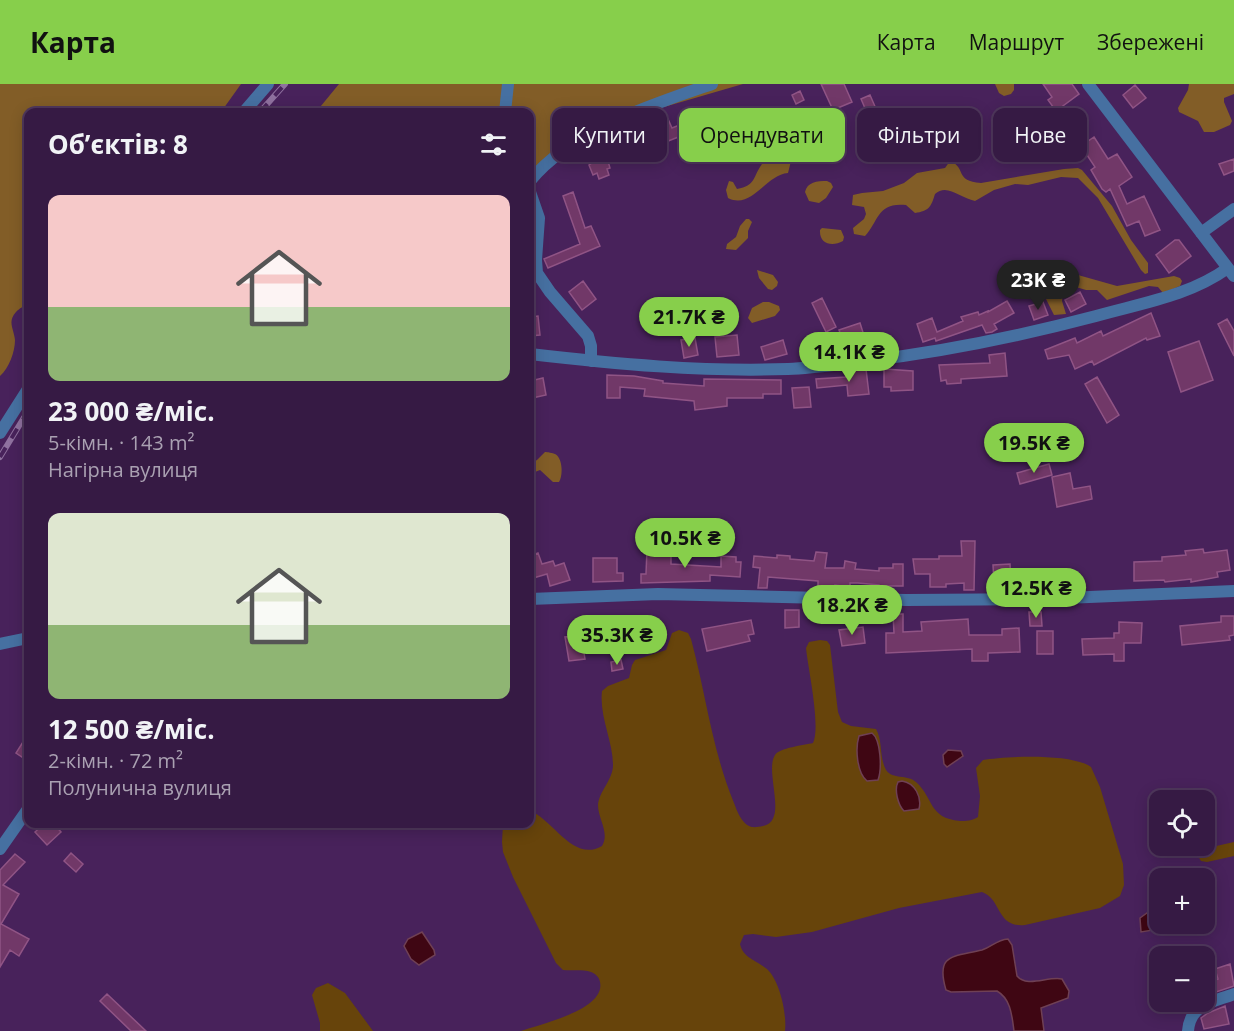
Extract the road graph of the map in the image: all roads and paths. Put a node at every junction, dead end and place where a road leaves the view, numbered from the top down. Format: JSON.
{"nodes":[{"id":1,"x":268,"y":84,"type":"edge"},
{"id":2,"x":508,"y":84,"type":"edge"},
{"id":3,"x":712,"y":84,"type":"edge"},
{"id":4,"x":1088,"y":84,"type":"edge"},
{"id":5,"x":247,"y":108,"type":"edge"},
{"id":6,"x":505,"y":108,"type":"edge"},
{"id":7,"x":534,"y":177,"type":"edge"},
{"id":8,"x":534,"y":204,"type":"edge"},
{"id":9,"x":1234,"y":209,"type":"edge"},
{"id":10,"x":1201,"y":233,"type":"junction"},
{"id":11,"x":1231,"y":272,"type":"edge"},
{"id":12,"x":534,"y":354,"type":"edge"},
{"id":13,"x":591,"y":361,"type":"junction"},
{"id":14,"x":24,"y":395,"type":"edge"},
{"id":15,"x":0,"y":433,"type":"edge"},
{"id":16,"x":1234,"y":591,"type":"edge"},
{"id":17,"x":534,"y":599,"type":"edge"},
{"id":18,"x":24,"y":639,"type":"edge"},
{"id":19,"x":0,"y":644,"type":"edge"},
{"id":20,"x":24,"y":815,"type":"edge"},
{"id":21,"x":0,"y":849,"type":"edge"},
{"id":22,"x":1234,"y":994,"type":"edge"},
{"id":23,"x":1188,"y":1031,"type":"edge"}],
"edges":[{"from":1,"to":5,"type":"street"},
{"from":2,"to":6,"type":"street"},
{"from":3,"to":7,"type":"street"},
{"from":4,"to":10,"type":"street"},
{"from":8,"to":13,"type":"street"},
{"from":9,"to":10,"type":"street"},
{"from":10,"to":11,"type":"street"},
{"from":11,"to":13,"type":"street"},
{"from":12,"to":13,"type":"street"},
{"from":14,"to":15,"type":"street"},
{"from":16,"to":17,"type":"street"},
{"from":18,"to":19,"type":"street"},
{"from":20,"to":21,"type":"street"},
{"from":22,"to":23,"type":"street"}]}
